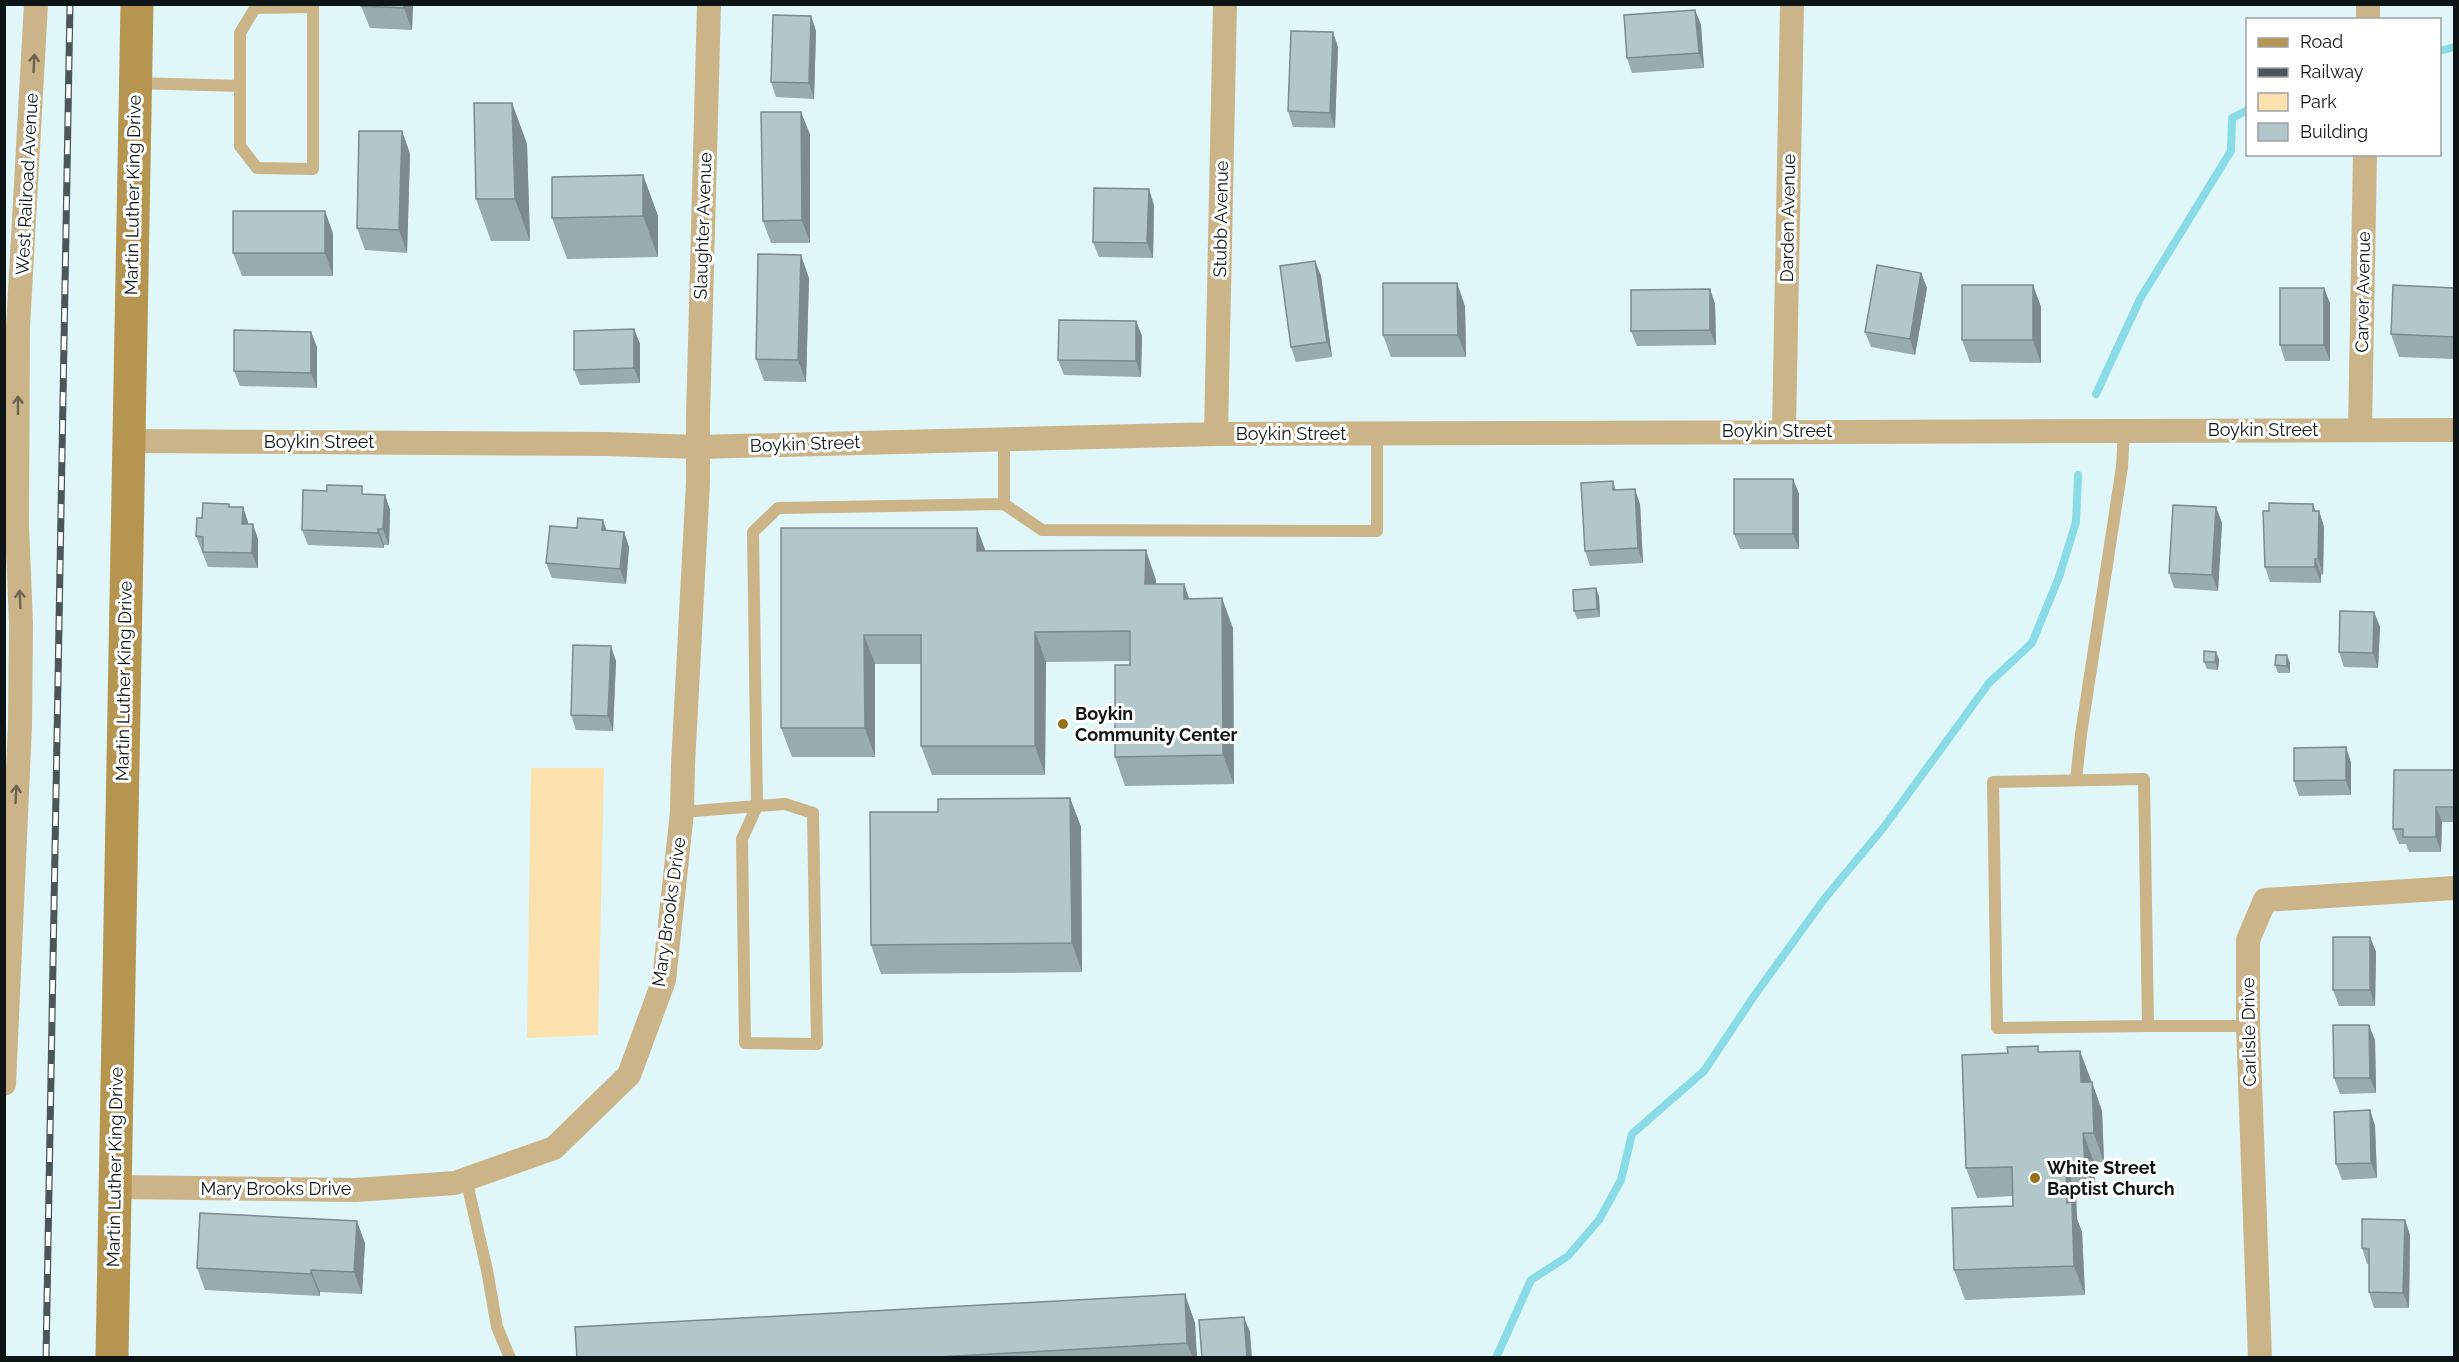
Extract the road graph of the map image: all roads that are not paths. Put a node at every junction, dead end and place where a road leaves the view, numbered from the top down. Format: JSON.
{"nodes":[{"id":1,"x":36,"y":4,"type":"edge"},
{"id":2,"x":137,"y":4,"type":"edge"},
{"id":3,"x":709,"y":4,"type":"edge"},
{"id":4,"x":1225,"y":4,"type":"edge"},
{"id":5,"x":1792,"y":4,"type":"edge"},
{"id":6,"x":135,"y":83,"type":"junction"},
{"id":7,"x":240,"y":86,"type":"junction"},
{"id":8,"x":2365,"y":156,"type":"edge"},
{"id":9,"x":2124,"y":430,"type":"junction"},
{"id":10,"x":2360,"y":430,"type":"junction"},
{"id":11,"x":2454,"y":430,"type":"edge"},
{"id":12,"x":1784,"y":431,"type":"junction"},
{"id":13,"x":1377,"y":433,"type":"junction"},
{"id":14,"x":1216,"y":434,"type":"junction"},
{"id":15,"x":1004,"y":438,"type":"junction"},
{"id":16,"x":128,"y":441,"type":"junction"},
{"id":17,"x":698,"y":447,"type":"junction"},
{"id":18,"x":1004,"y":504,"type":"junction"},
{"id":19,"x":2076,"y":780,"type":"junction"},
{"id":20,"x":757,"y":806,"type":"junction"},
{"id":21,"x":682,"y":812,"type":"junction"},
{"id":22,"x":2454,"y":888,"type":"edge"},
{"id":23,"x":7,"y":952,"type":"edge"},
{"id":24,"x":2148,"y":1026,"type":"junction"},
{"id":25,"x":2248,"y":1026,"type":"junction"},
{"id":26,"x":4,"y":1084,"type":"edge"},
{"id":27,"x":465,"y":1179,"type":"junction"},
{"id":28,"x":115,"y":1187,"type":"junction"},
{"id":29,"x":112,"y":1358,"type":"edge"},
{"id":30,"x":510,"y":1358,"type":"edge"},
{"id":31,"x":2260,"y":1358,"type":"edge"}],
"edges":[{"from":23,"to":1,"type":"street","name":"West Railroad Avenue","one_way":true},
{"from":2,"to":6,"type":"main road","name":"Martin Luther King Drive"},
{"from":3,"to":17,"type":"street","name":"Slaughter Avenue"},
{"from":4,"to":14,"type":"street","name":"Stubb Avenue"},
{"from":5,"to":12,"type":"street","name":"Darden Avenue"},
{"from":6,"to":7,"type":"lane"},
{"from":6,"to":16,"type":"main road","name":"Martin Luther King Drive"},
{"from":7,"to":7,"type":"lane"},
{"from":8,"to":10,"type":"street","name":"Carver Avenue"},
{"from":9,"to":10,"type":"street","name":"Boykin Street"},
{"from":9,"to":12,"type":"street","name":"Boykin Street"},
{"from":9,"to":19,"type":"lane"},
{"from":10,"to":11,"type":"street","name":"Boykin Street"},
{"from":12,"to":13,"type":"street","name":"Boykin Street"},
{"from":13,"to":14,"type":"street","name":"Boykin Street"},
{"from":13,"to":18,"type":"lane"},
{"from":14,"to":15,"type":"street","name":"Boykin Street"},
{"from":15,"to":17,"type":"street","name":"Boykin Street"},
{"from":15,"to":18,"type":"lane"},
{"from":16,"to":17,"type":"street","name":"Boykin Street"},
{"from":16,"to":28,"type":"main road","name":"Martin Luther King Drive"},
{"from":17,"to":21,"type":"street","name":"Mary Brooks Drive"},
{"from":18,"to":20,"type":"lane"},
{"from":19,"to":24,"type":"lane"},
{"from":19,"to":24,"type":"lane"},
{"from":20,"to":20,"type":"lane"},
{"from":20,"to":21,"type":"lane"},
{"from":21,"to":27,"type":"street","name":"Mary Brooks Drive"},
{"from":22,"to":25,"type":"street","name":"Carlisle Drive"},
{"from":23,"to":26,"type":"street","name":"West Railroad Avenue"},
{"from":24,"to":25,"type":"lane"},
{"from":25,"to":31,"type":"street","name":"Carlisle Drive"},
{"from":27,"to":28,"type":"street","name":"Mary Brooks Drive"},
{"from":27,"to":30,"type":"lane"},
{"from":28,"to":29,"type":"main road","name":"Martin Luther King Drive"}]}
